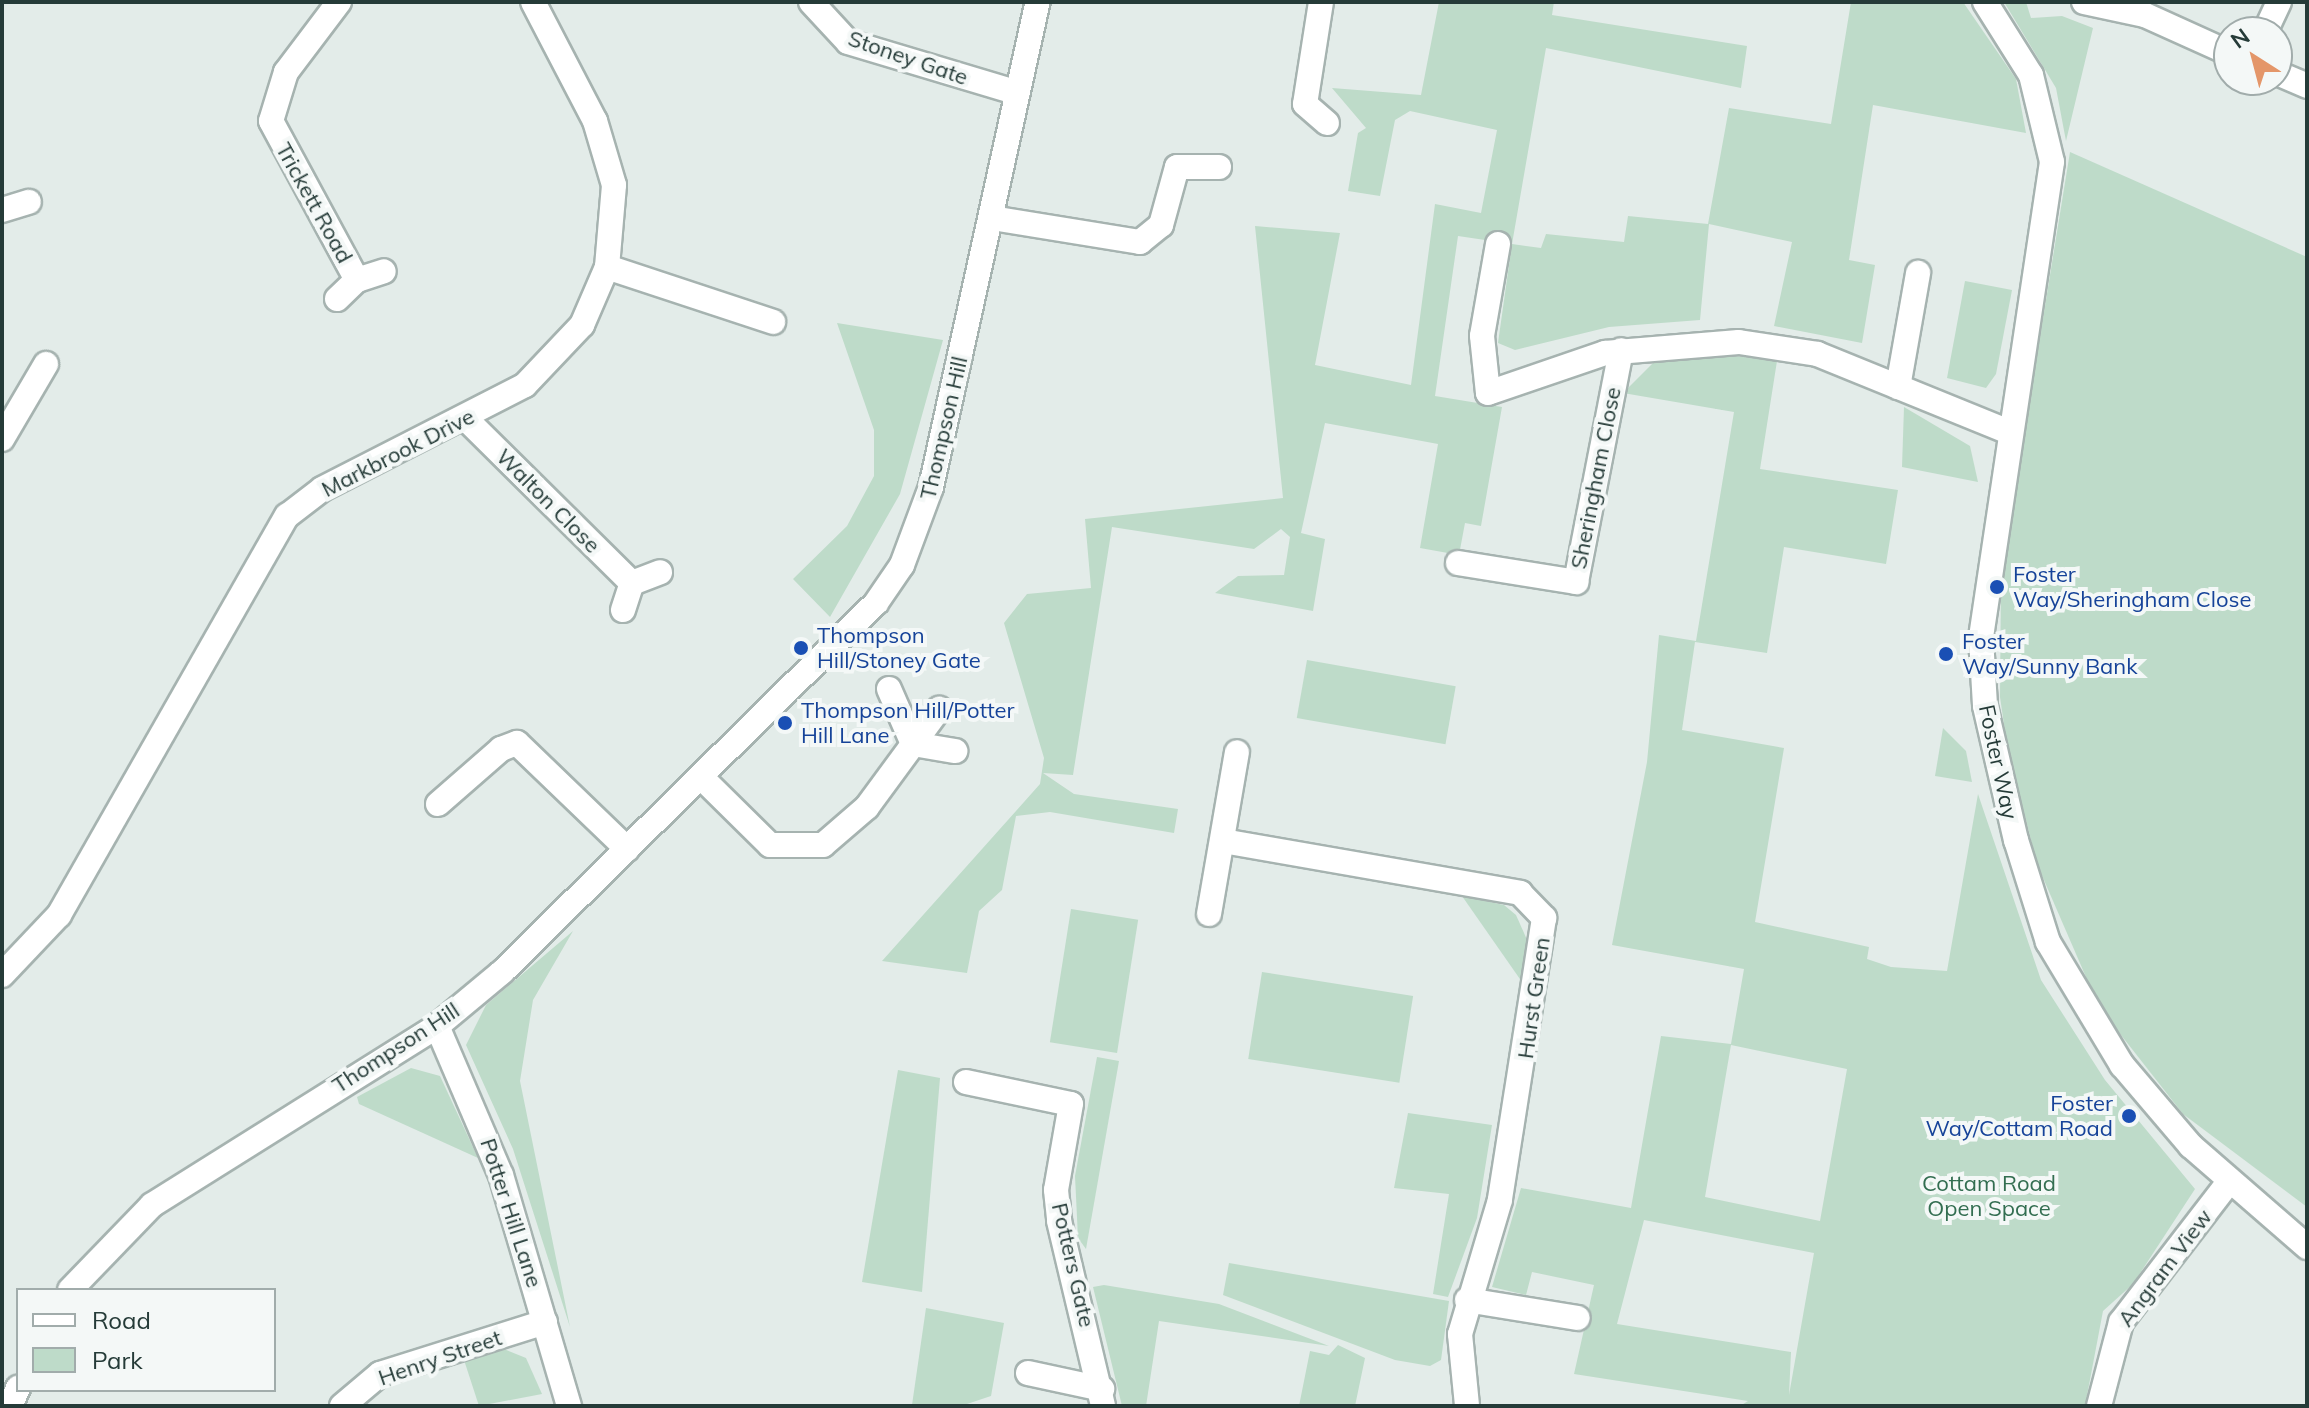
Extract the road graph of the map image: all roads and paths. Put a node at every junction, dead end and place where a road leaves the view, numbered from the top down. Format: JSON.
{"nodes":[{"id":1,"x":339,"y":2,"type":"edge"},
{"id":2,"x":533,"y":2,"type":"edge"},
{"id":3,"x":811,"y":2,"type":"edge"},
{"id":4,"x":1038,"y":2,"type":"edge"},
{"id":5,"x":1321,"y":2,"type":"edge"},
{"id":6,"x":1985,"y":2,"type":"edge"},
{"id":7,"x":2084,"y":2,"type":"edge"},
{"id":8,"x":2213,"y":46,"type":"edge"},
{"id":9,"x":1018,"y":93,"type":"junction"},
{"id":10,"x":1327,"y":123,"type":"dead end"},
{"id":11,"x":1219,"y":167,"type":"dead end"},
{"id":12,"x":992,"y":218,"type":"junction"},
{"id":13,"x":1498,"y":244,"type":"dead end"},
{"id":14,"x":607,"y":267,"type":"junction"},
{"id":15,"x":384,"y":271,"type":"dead end"},
{"id":16,"x":1918,"y":273,"type":"dead end"},
{"id":17,"x":357,"y":280,"type":"junction"},
{"id":18,"x":337,"y":299,"type":"dead end"},
{"id":19,"x":773,"y":322,"type":"dead end"},
{"id":20,"x":1621,"y":350,"type":"junction"},
{"id":21,"x":46,"y":364,"type":"dead end"},
{"id":22,"x":1898,"y":387,"type":"junction"},
{"id":23,"x":9,"y":410,"type":"edge"},
{"id":24,"x":465,"y":418,"type":"junction"},
{"id":25,"x":2009,"y":432,"type":"junction"},
{"id":26,"x":2,"y":439,"type":"edge"},
{"id":27,"x":1458,"y":563,"type":"dead end"},
{"id":28,"x":660,"y":572,"type":"dead end"},
{"id":29,"x":632,"y":583,"type":"junction"},
{"id":30,"x":623,"y":610,"type":"dead end"},
{"id":31,"x":889,"y":689,"type":"dead end"},
{"id":32,"x":939,"y":709,"type":"dead end"},
{"id":33,"x":913,"y":744,"type":"junction"},
{"id":34,"x":955,"y":751,"type":"dead end"},
{"id":35,"x":1237,"y":752,"type":"dead end"},
{"id":36,"x":703,"y":779,"type":"junction"},
{"id":37,"x":438,"y":804,"type":"dead end"},
{"id":38,"x":1223,"y":841,"type":"junction"},
{"id":39,"x":627,"y":849,"type":"junction"},
{"id":40,"x":1209,"y":914,"type":"dead end"},
{"id":41,"x":2,"y":975,"type":"edge"},
{"id":42,"x":437,"y":1026,"type":"junction"},
{"id":43,"x":966,"y":1082,"type":"dead end"},
{"id":44,"x":2229,"y":1182,"type":"junction"},
{"id":45,"x":2307,"y":1247,"type":"edge"},
{"id":46,"x":72,"y":1288,"type":"edge"},
{"id":47,"x":1467,"y":1300,"type":"junction"},
{"id":48,"x":1578,"y":1318,"type":"dead end"},
{"id":49,"x":545,"y":1322,"type":"junction"},
{"id":50,"x":1028,"y":1373,"type":"dead end"},
{"id":51,"x":1102,"y":1397,"type":"edge"},
{"id":52,"x":342,"y":1406,"type":"edge"},
{"id":53,"x":569,"y":1406,"type":"edge"},
{"id":54,"x":1467,"y":1406,"type":"edge"},
{"id":55,"x":2099,"y":1406,"type":"edge"}],
"edges":[{"from":1,"to":17,"type":"street","name":"Trickett Road"},
{"from":2,"to":14,"type":"street","name":"Markbrook Drive"},
{"from":3,"to":9,"type":"street","name":"Stoney Gate"},
{"from":4,"to":9,"type":"street","name":"Thompson Hill"},
{"from":5,"to":10,"type":"street"},
{"from":6,"to":25,"type":"street","name":"Foster Way"},
{"from":7,"to":8,"type":"street"},
{"from":9,"to":12,"type":"street","name":"Thompson Hill"},
{"from":11,"to":12,"type":"street"},
{"from":12,"to":36,"type":"street","name":"Thompson Hill"},
{"from":13,"to":20,"type":"street","name":"Sheringham Close"},
{"from":14,"to":19,"type":"street"},
{"from":14,"to":24,"type":"street","name":"Markbrook Drive"},
{"from":15,"to":17,"type":"street","name":"Trickett Road"},
{"from":16,"to":22,"type":"street"},
{"from":17,"to":18,"type":"street","name":"Trickett Road"},
{"from":20,"to":22,"type":"street","name":"Sheringham Close"},
{"from":20,"to":27,"type":"street","name":"Sheringham Close"},
{"from":21,"to":23,"type":"street"},
{"from":22,"to":25,"type":"street","name":"Sheringham Close"},
{"from":23,"to":26,"type":"street"},
{"from":24,"to":29,"type":"street","name":"Walton Close"},
{"from":24,"to":41,"type":"street","name":"Markbrook Drive"},
{"from":25,"to":44,"type":"street","name":"Foster Way"},
{"from":28,"to":29,"type":"street"},
{"from":29,"to":30,"type":"street"},
{"from":31,"to":33,"type":"street"},
{"from":32,"to":33,"type":"street"},
{"from":33,"to":34,"type":"street"},
{"from":33,"to":36,"type":"street"},
{"from":35,"to":38,"type":"street"},
{"from":36,"to":39,"type":"street","name":"Thompson Hill"},
{"from":37,"to":39,"type":"street"},
{"from":38,"to":40,"type":"street"},
{"from":38,"to":47,"type":"street","name":"Hurst Green"},
{"from":39,"to":42,"type":"street","name":"Thompson Hill"},
{"from":42,"to":46,"type":"street","name":"Thompson Hill"},
{"from":42,"to":49,"type":"street","name":"Potter Hill Lane"},
{"from":43,"to":51,"type":"street","name":"Potters Gate"},
{"from":44,"to":45,"type":"street","name":"Foster Way"},
{"from":44,"to":55,"type":"street","name":"Angram View"},
{"from":47,"to":48,"type":"street"},
{"from":47,"to":54,"type":"street","name":"Hurst Green"},
{"from":49,"to":52,"type":"street","name":"Henry Street"},
{"from":49,"to":53,"type":"street","name":"Potter Hill Lane"},
{"from":50,"to":51,"type":"street","name":"Potters Gate"}]}
